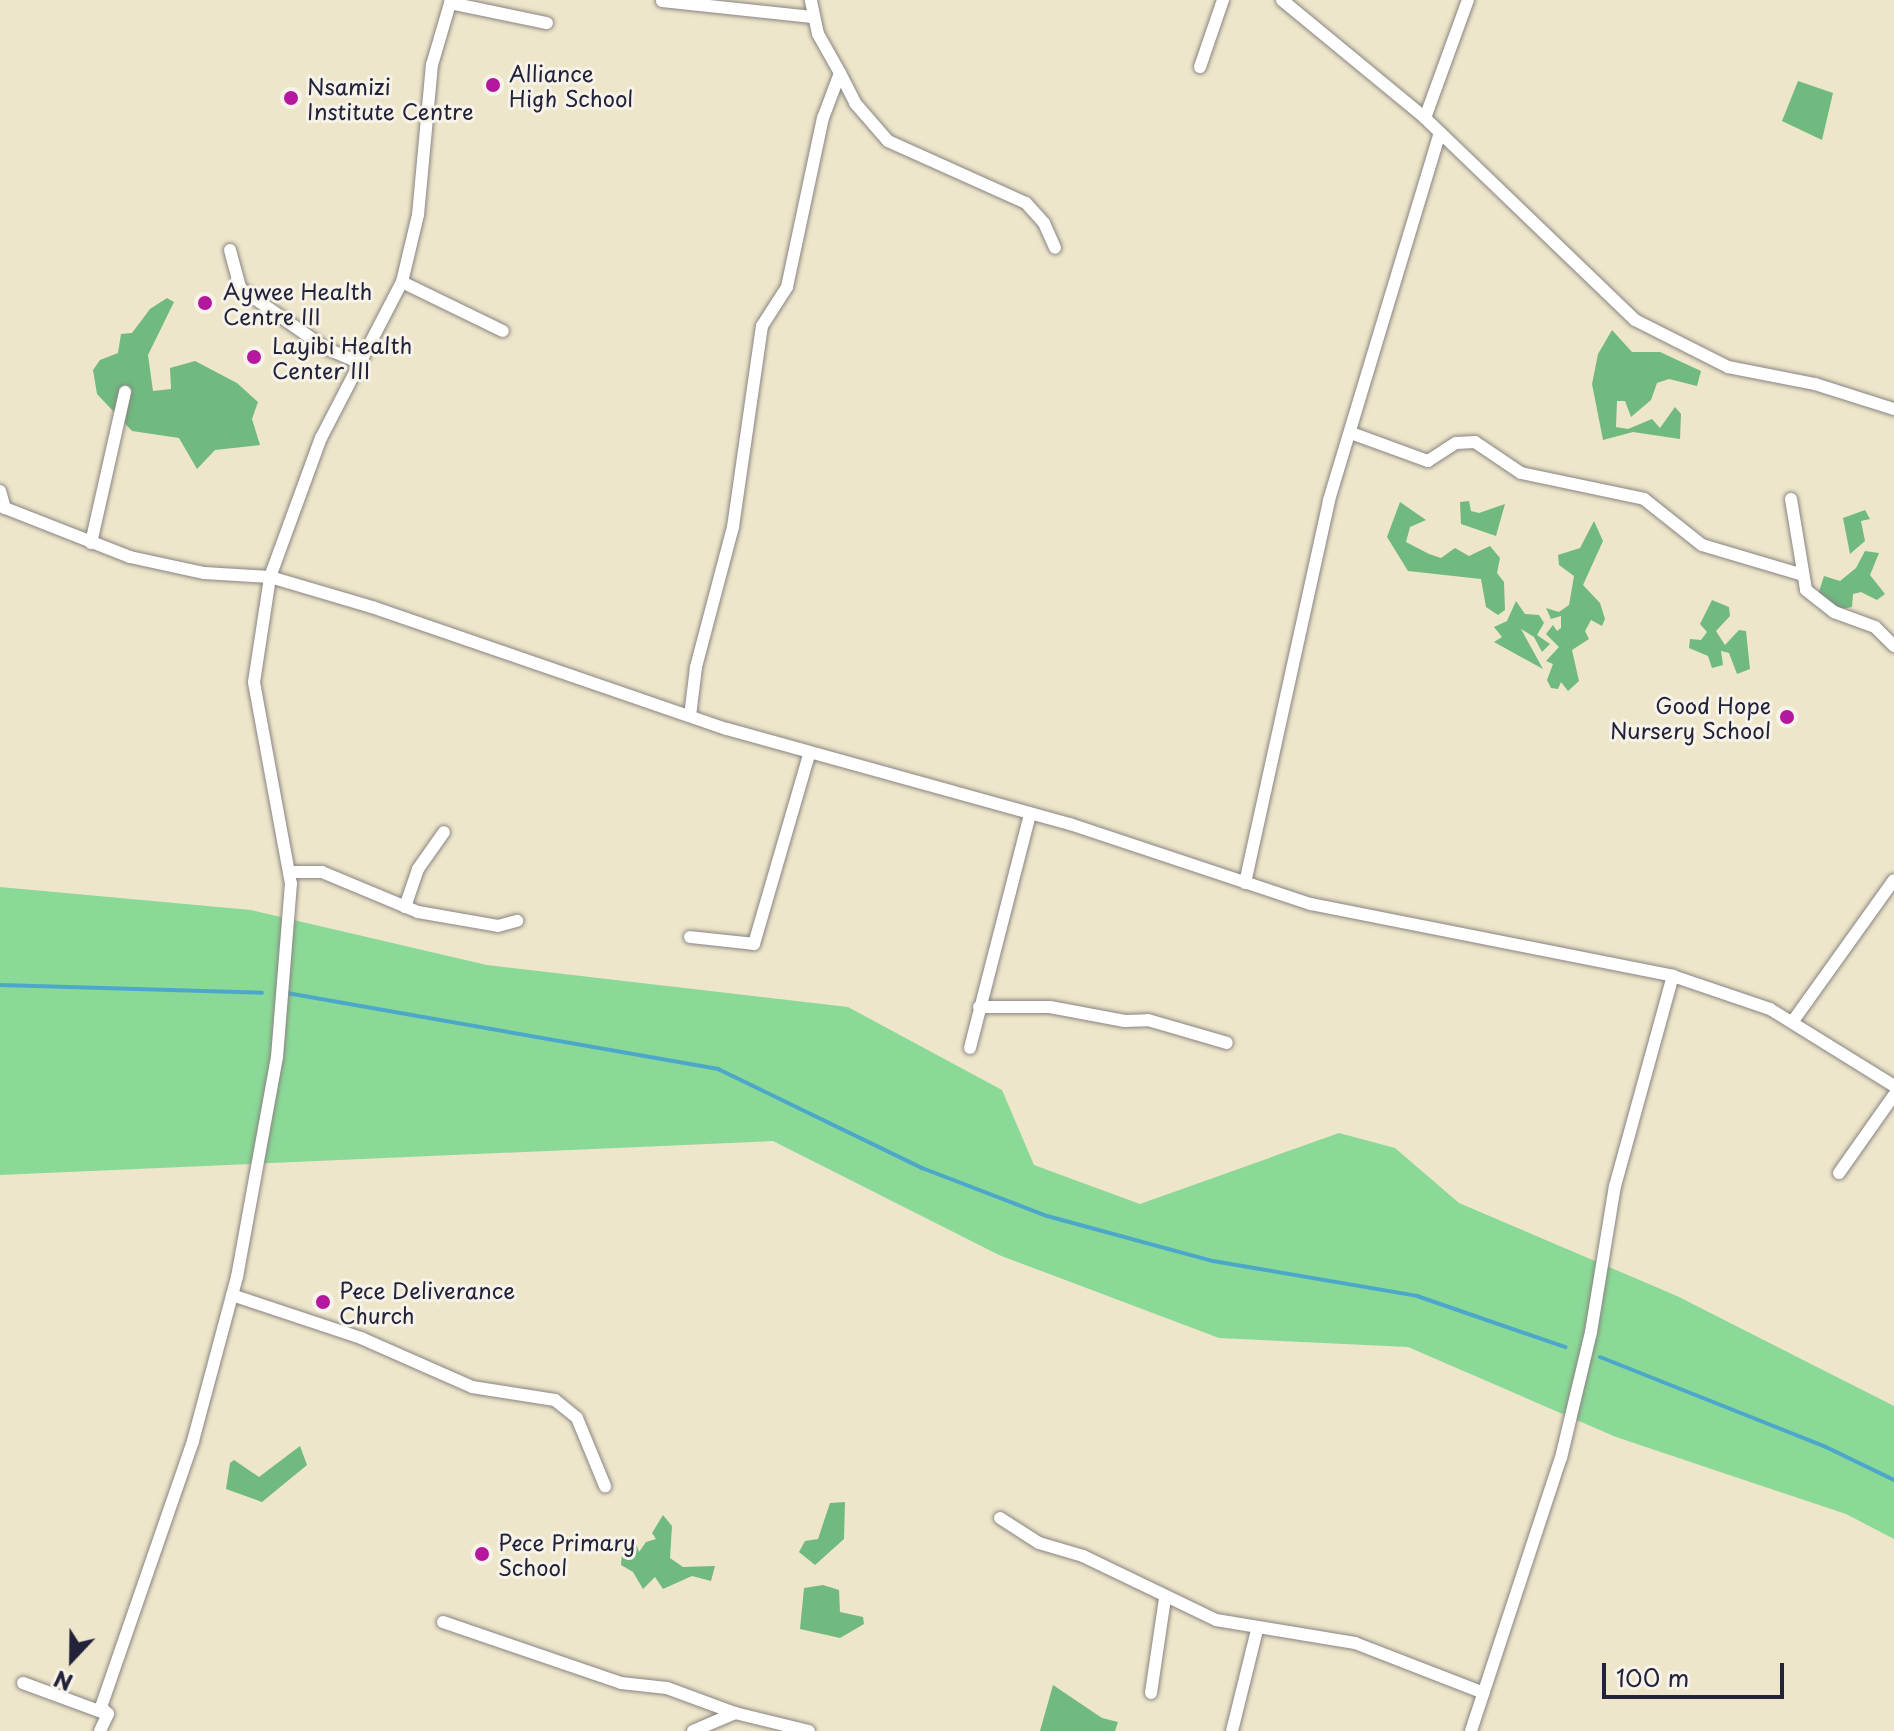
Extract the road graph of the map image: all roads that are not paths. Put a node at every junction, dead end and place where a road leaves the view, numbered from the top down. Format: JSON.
{"nodes":[{"id":1,"x":811,"y":0,"type":"edge"},
{"id":2,"x":1223,"y":0,"type":"edge"},
{"id":3,"x":1282,"y":0,"type":"edge"},
{"id":4,"x":1468,"y":0,"type":"edge"},
{"id":5,"x":450,"y":1,"type":"edge"},
{"id":6,"x":662,"y":1,"type":"edge"},
{"id":7,"x":812,"y":17,"type":"junction"},
{"id":8,"x":547,"y":23,"type":"dead end"},
{"id":9,"x":1200,"y":67,"type":"dead end"},
{"id":10,"x":840,"y":73,"type":"junction"},
{"id":11,"x":1425,"y":118,"type":"junction"},
{"id":12,"x":1440,"y":133,"type":"junction"},
{"id":13,"x":1055,"y":248,"type":"dead end"},
{"id":14,"x":230,"y":250,"type":"dead end"},
{"id":15,"x":402,"y":282,"type":"junction"},
{"id":16,"x":503,"y":331,"type":"dead end"},
{"id":17,"x":358,"y":362,"type":"junction"},
{"id":18,"x":125,"y":392,"type":"dead end"},
{"id":19,"x":1894,"y":409,"type":"edge"},
{"id":20,"x":1351,"y":433,"type":"junction"},
{"id":21,"x":0,"y":491,"type":"edge"},
{"id":22,"x":1791,"y":499,"type":"dead end"},
{"id":23,"x":2,"y":507,"type":"edge"},
{"id":24,"x":91,"y":543,"type":"junction"},
{"id":25,"x":1800,"y":574,"type":"junction"},
{"id":26,"x":270,"y":577,"type":"junction"},
{"id":27,"x":1894,"y":646,"type":"edge"},
{"id":28,"x":690,"y":716,"type":"junction"},
{"id":29,"x":809,"y":755,"type":"junction"},
{"id":30,"x":1030,"y":815,"type":"junction"},
{"id":31,"x":444,"y":832,"type":"dead end"},
{"id":32,"x":289,"y":872,"type":"junction"},
{"id":33,"x":1894,"y":880,"type":"edge"},
{"id":34,"x":1245,"y":883,"type":"junction"},
{"id":35,"x":405,"y":907,"type":"junction"},
{"id":36,"x":517,"y":921,"type":"dead end"},
{"id":37,"x":690,"y":937,"type":"dead end"},
{"id":38,"x":1673,"y":976,"type":"junction"},
{"id":39,"x":979,"y":1007,"type":"junction"},
{"id":40,"x":1793,"y":1021,"type":"junction"},
{"id":41,"x":1227,"y":1043,"type":"dead end"},
{"id":42,"x":970,"y":1048,"type":"dead end"},
{"id":43,"x":1894,"y":1086,"type":"edge"},
{"id":44,"x":1894,"y":1095,"type":"edge"},
{"id":45,"x":1839,"y":1173,"type":"dead end"},
{"id":46,"x":232,"y":1295,"type":"junction"},
{"id":47,"x":605,"y":1486,"type":"dead end"},
{"id":48,"x":1000,"y":1518,"type":"dead end"},
{"id":49,"x":1165,"y":1598,"type":"junction"},
{"id":50,"x":443,"y":1622,"type":"dead end"},
{"id":51,"x":1257,"y":1630,"type":"junction"},
{"id":52,"x":23,"y":1683,"type":"dead end"},
{"id":53,"x":1151,"y":1693,"type":"dead end"},
{"id":54,"x":1484,"y":1693,"type":"junction"},
{"id":55,"x":735,"y":1713,"type":"junction"},
{"id":56,"x":108,"y":1714,"type":"junction"},
{"id":57,"x":100,"y":1731,"type":"edge"},
{"id":58,"x":693,"y":1731,"type":"edge"},
{"id":59,"x":809,"y":1731,"type":"edge"},
{"id":60,"x":1232,"y":1731,"type":"edge"},
{"id":61,"x":1471,"y":1731,"type":"edge"}],
"edges":[{"from":1,"to":7,"type":"street"},
{"from":2,"to":9,"type":"street"},
{"from":3,"to":11,"type":"street"},
{"from":4,"to":11,"type":"street"},
{"from":5,"to":8,"type":"street"},
{"from":5,"to":15,"type":"street"},
{"from":6,"to":7,"type":"street"},
{"from":7,"to":10,"type":"street"},
{"from":10,"to":13,"type":"street"},
{"from":10,"to":28,"type":"street"},
{"from":11,"to":12,"type":"street"},
{"from":12,"to":19,"type":"street"},
{"from":12,"to":20,"type":"street"},
{"from":14,"to":17,"type":"street"},
{"from":15,"to":16,"type":"street"},
{"from":15,"to":17,"type":"street"},
{"from":17,"to":26,"type":"street"},
{"from":18,"to":24,"type":"street"},
{"from":20,"to":25,"type":"street"},
{"from":20,"to":34,"type":"street"},
{"from":21,"to":23,"type":"street"},
{"from":22,"to":25,"type":"street"},
{"from":23,"to":24,"type":"street"},
{"from":24,"to":26,"type":"street"},
{"from":25,"to":27,"type":"street"},
{"from":26,"to":28,"type":"street"},
{"from":26,"to":32,"type":"street"},
{"from":28,"to":29,"type":"street"},
{"from":29,"to":30,"type":"street"},
{"from":29,"to":37,"type":"street"},
{"from":30,"to":34,"type":"street"},
{"from":30,"to":39,"type":"street"},
{"from":31,"to":35,"type":"street"},
{"from":32,"to":35,"type":"street"},
{"from":32,"to":46,"type":"street"},
{"from":33,"to":40,"type":"street"},
{"from":34,"to":38,"type":"street"},
{"from":35,"to":36,"type":"street"},
{"from":38,"to":40,"type":"street"},
{"from":38,"to":54,"type":"street"},
{"from":39,"to":41,"type":"street"},
{"from":39,"to":42,"type":"street"},
{"from":40,"to":43,"type":"street"},
{"from":44,"to":45,"type":"street"},
{"from":46,"to":47,"type":"street"},
{"from":46,"to":56,"type":"street"},
{"from":48,"to":49,"type":"street"},
{"from":49,"to":51,"type":"street"},
{"from":49,"to":53,"type":"street"},
{"from":50,"to":55,"type":"street"},
{"from":51,"to":54,"type":"street"},
{"from":51,"to":60,"type":"street"},
{"from":52,"to":56,"type":"street"},
{"from":54,"to":61,"type":"street"},
{"from":55,"to":58,"type":"street"},
{"from":55,"to":59,"type":"street"},
{"from":56,"to":57,"type":"street"}]}
